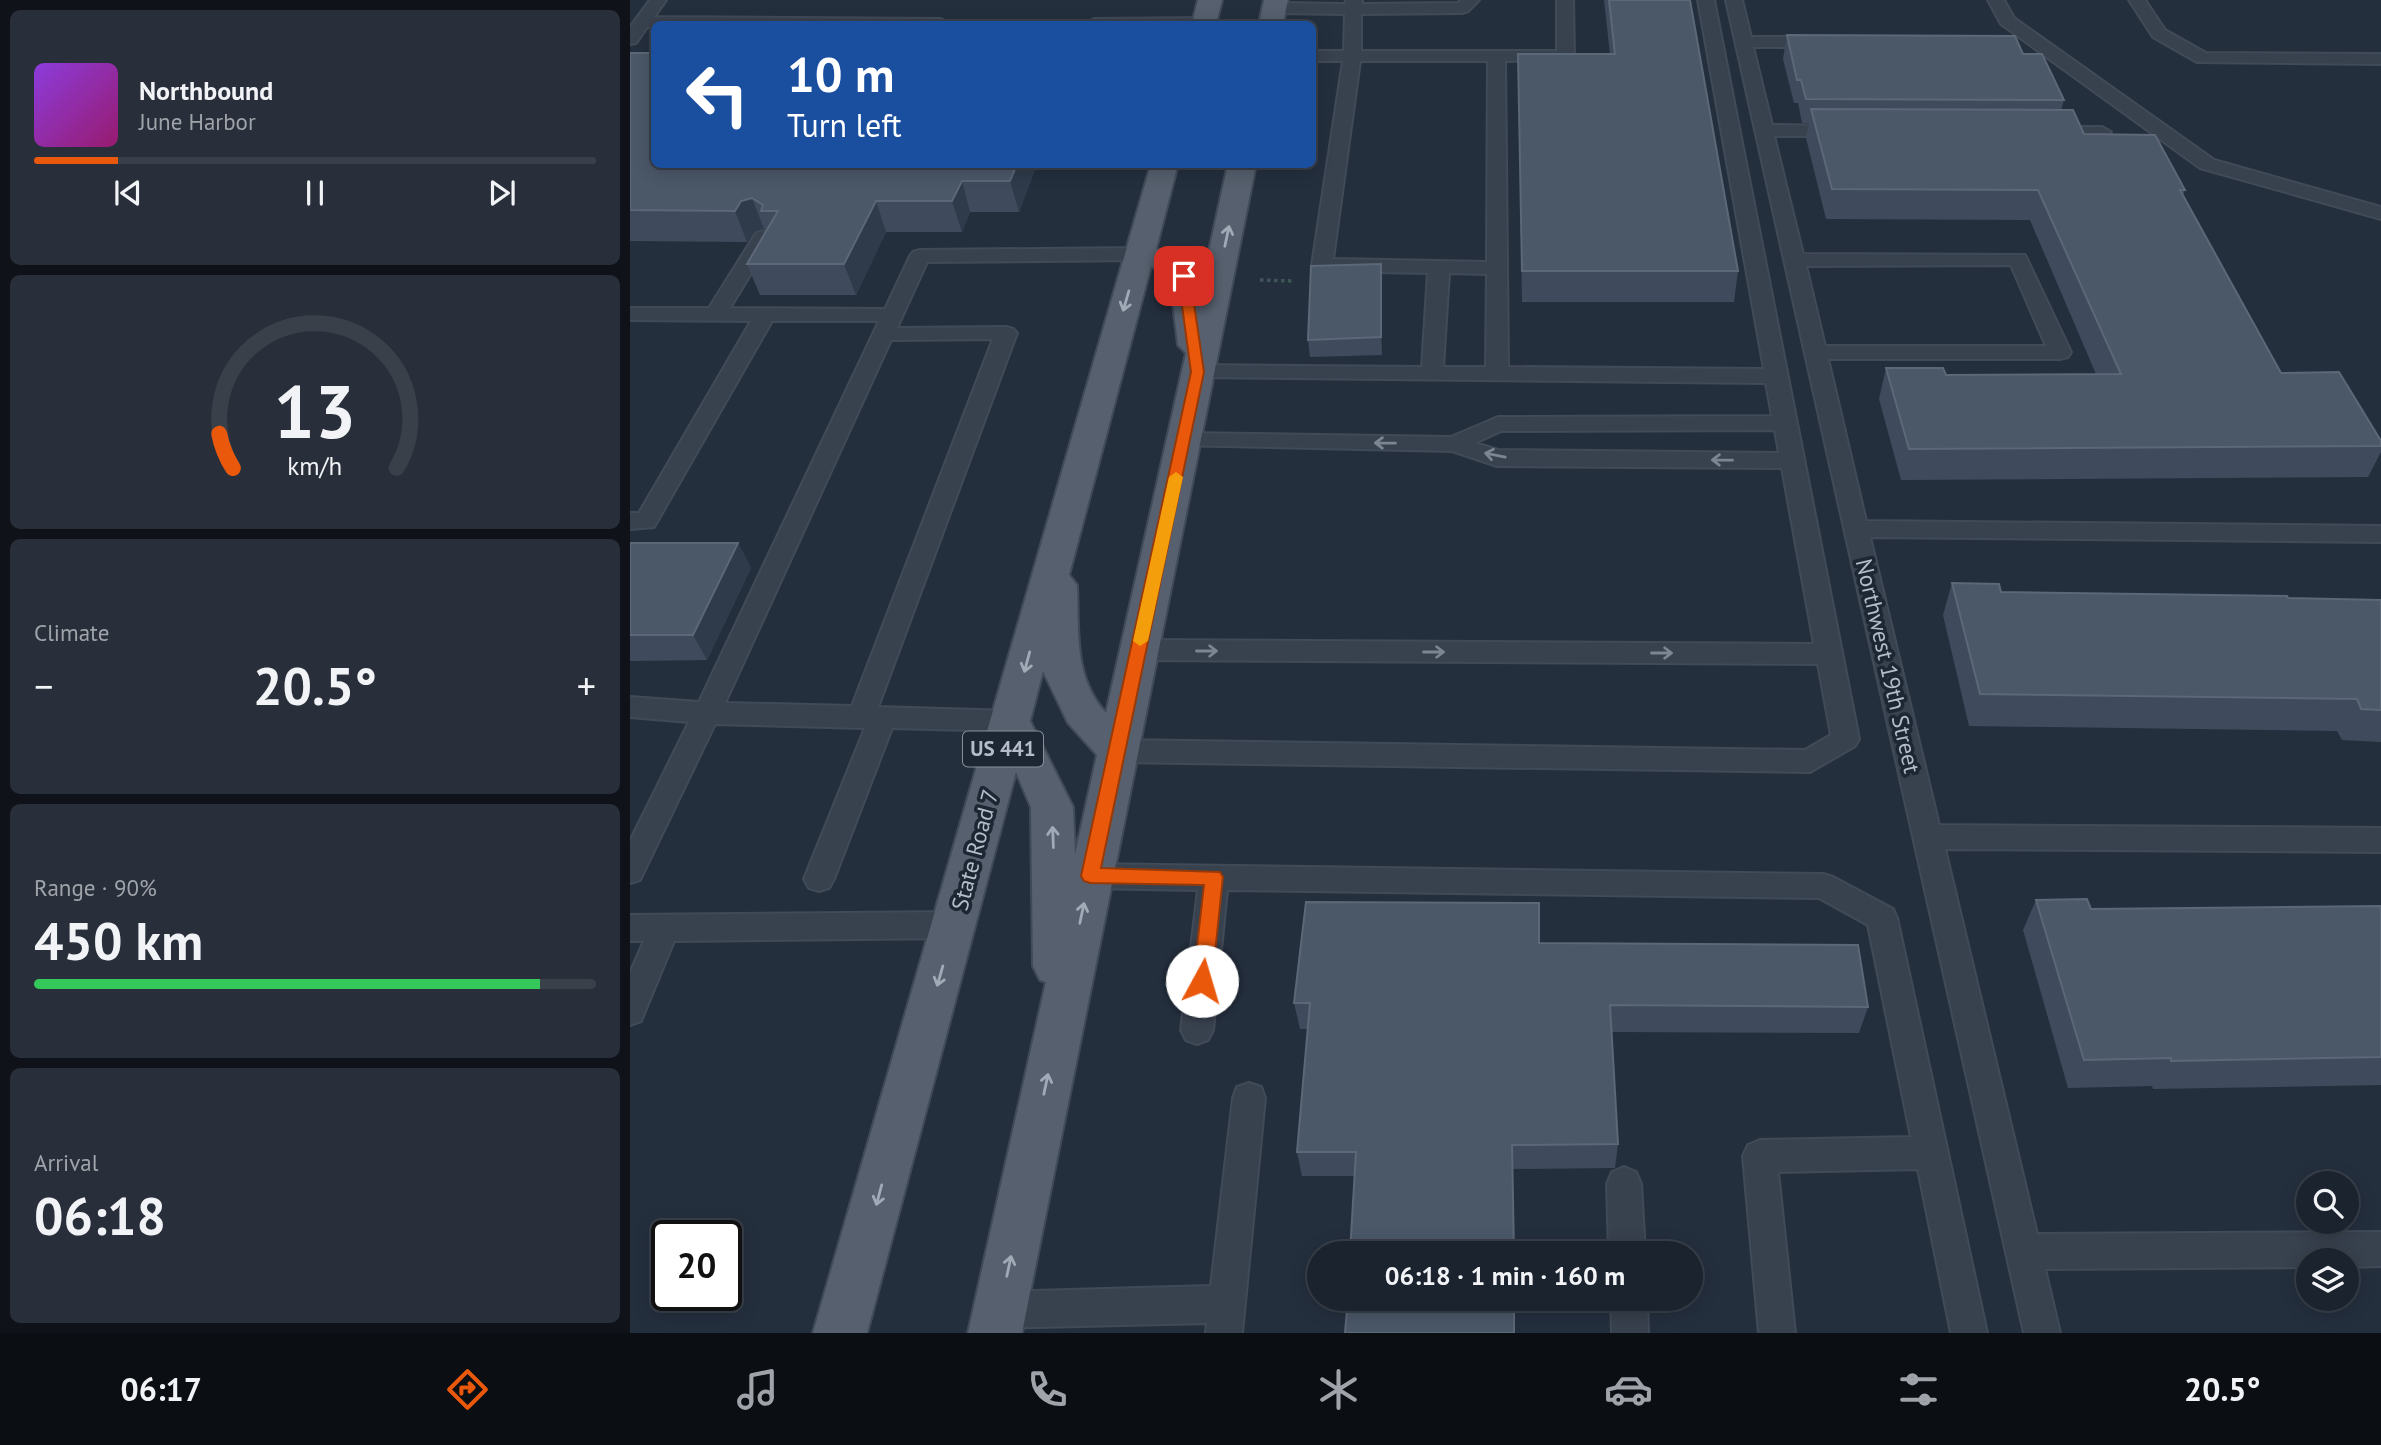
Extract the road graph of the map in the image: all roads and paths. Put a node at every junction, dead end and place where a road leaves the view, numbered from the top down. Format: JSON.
{"nodes":[{"id":1,"x":659,"y":0,"type":"edge"},
{"id":2,"x":1210,"y":0,"type":"edge"},
{"id":3,"x":1471,"y":0,"type":"edge"},
{"id":4,"x":1565,"y":0,"type":"edge"},
{"id":5,"x":1706,"y":0,"type":"edge"},
{"id":6,"x":1734,"y":0,"type":"edge"},
{"id":7,"x":1996,"y":0,"type":"edge"},
{"id":8,"x":2137,"y":0,"type":"edge"},
{"id":9,"x":1354,"y":4,"type":"edge"},
{"id":10,"x":1274,"y":11,"type":"edge"},
{"id":11,"x":1205,"y":21,"type":"edge"},
{"id":12,"x":643,"y":22,"type":"junction"},
{"id":13,"x":651,"y":22,"type":"edge"},
{"id":14,"x":630,"y":40,"type":"edge"},
{"id":15,"x":1744,"y":42,"type":"junction"},
{"id":16,"x":1841,"y":42,"type":"edge"},
{"id":17,"x":1316,"y":56,"type":"edge"},
{"id":18,"x":1352,"y":56,"type":"junction"},
{"id":19,"x":1496,"y":56,"type":"junction"},
{"id":20,"x":2381,"y":59,"type":"edge"},
{"id":21,"x":1764,"y":130,"type":"junction"},
{"id":22,"x":1858,"y":131,"type":"edge"},
{"id":23,"x":2034,"y":132,"type":"edge"},
{"id":24,"x":2102,"y":132,"type":"edge"},
{"id":25,"x":1163,"y":168,"type":"edge"},
{"id":26,"x":1241,"y":168,"type":"edge"},
{"id":27,"x":2381,"y":213,"type":"edge"},
{"id":28,"x":763,"y":237,"type":"edge"},
{"id":29,"x":1140,"y":254,"type":"junction"},
{"id":30,"x":1794,"y":260,"type":"junction"},
{"id":31,"x":1439,"y":267,"type":"junction"},
{"id":32,"x":1497,"y":268,"type":"junction"},
{"id":33,"x":630,"y":314,"type":"edge"},
{"id":34,"x":716,"y":314,"type":"junction"},
{"id":35,"x":765,"y":315,"type":"junction"},
{"id":36,"x":888,"y":324,"type":"junction"},
{"id":37,"x":1816,"y":352,"type":"junction"},
{"id":38,"x":1198,"y":372,"type":"junction"},
{"id":39,"x":1432,"y":373,"type":"junction"},
{"id":40,"x":1497,"y":374,"type":"junction"},
{"id":41,"x":1776,"y":376,"type":"junction"},
{"id":42,"x":1784,"y":423,"type":"junction"},
{"id":43,"x":1184,"y":440,"type":"junction"},
{"id":44,"x":1454,"y":444,"type":"junction"},
{"id":45,"x":1791,"y":461,"type":"junction"},
{"id":46,"x":630,"y":521,"type":"edge"},
{"id":47,"x":1856,"y":529,"type":"junction"},
{"id":48,"x":2381,"y":534,"type":"edge"},
{"id":49,"x":1058,"y":548,"type":"junction"},
{"id":50,"x":1138,"y":650,"type":"junction"},
{"id":51,"x":1828,"y":654,"type":"junction"},
{"id":52,"x":630,"y":707,"type":"edge"},
{"id":53,"x":707,"y":713,"type":"junction"},
{"id":54,"x":872,"y":717,"type":"junction"},
{"id":55,"x":1010,"y":721,"type":"junction"},
{"id":56,"x":1117,"y":751,"type":"junction"},
{"id":57,"x":1928,"y":837,"type":"junction"},
{"id":58,"x":2381,"y":839,"type":"edge"},
{"id":59,"x":630,"y":871,"type":"edge"},
{"id":60,"x":1090,"y":876,"type":"junction"},
{"id":61,"x":1214,"y":877,"type":"junction"},
{"id":62,"x":819,"y":879,"type":"dead end"},
{"id":63,"x":954,"y":925,"type":"junction"},
{"id":64,"x":630,"y":928,"type":"edge"},
{"id":65,"x":664,"y":928,"type":"junction"},
{"id":66,"x":630,"y":1011,"type":"edge"},
{"id":67,"x":1058,"y":1028,"type":"junction"},
{"id":68,"x":1197,"y":1030,"type":"dead end"},
{"id":69,"x":1250,"y":1098,"type":"dead end"},
{"id":70,"x":1931,"y":1153,"type":"junction"},
{"id":71,"x":1624,"y":1184,"type":"dead end"},
{"id":72,"x":1626,"y":1241,"type":"edge"},
{"id":73,"x":2381,"y":1249,"type":"edge"},
{"id":74,"x":2024,"y":1252,"type":"junction"},
{"id":75,"x":1629,"y":1311,"type":"edge"},
{"id":76,"x":1226,"y":1318,"type":"edge"},
{"id":77,"x":997,"y":1321,"type":"edge"},
{"id":78,"x":840,"y":1333,"type":"edge"},
{"id":79,"x":1630,"y":1333,"type":"edge"},
{"id":80,"x":1777,"y":1333,"type":"edge"},
{"id":81,"x":1969,"y":1333,"type":"edge"},
{"id":82,"x":2042,"y":1333,"type":"edge"}],
"edges":[{"from":1,"to":12,"type":"lane"},
{"from":2,"to":11,"type":"main road"},
{"from":3,"to":9,"type":"lane"},
{"from":4,"to":19,"type":"lane"},
{"from":5,"to":41,"type":"lane"},
{"from":6,"to":15,"type":"lane","name":"Northwest 19th Street"},
{"from":7,"to":27,"type":"lane"},
{"from":8,"to":20,"type":"lane"},
{"from":9,"to":10,"type":"lane"},
{"from":9,"to":18,"type":"lane"},
{"from":12,"to":13,"type":"lane"},
{"from":12,"to":14,"type":"lane"},
{"from":15,"to":16,"type":"lane"},
{"from":15,"to":21,"type":"lane","name":"Northwest 19th Street"},
{"from":17,"to":18,"type":"lane"},
{"from":18,"to":19,"type":"lane"},
{"from":18,"to":31,"type":"lane"},
{"from":19,"to":32,"type":"lane"},
{"from":21,"to":22,"type":"lane"},
{"from":21,"to":30,"type":"lane","name":"Northwest 19th Street"},
{"from":23,"to":24,"type":"lane"},
{"from":25,"to":29,"type":"main road","name":"State Road 7","number":"US 441"},
{"from":38,"to":26,"type":"main road","one_way":true},
{"from":28,"to":34,"type":"lane"},
{"from":29,"to":36,"type":"lane"},
{"from":29,"to":38,"type":"main road"},
{"from":29,"to":49,"type":"main road","name":"State Road 7","number":"US 441","one_way":true},
{"from":30,"to":37,"type":"lane","name":"Northwest 19th Street"},
{"from":30,"to":37,"type":"lane"},
{"from":31,"to":32,"type":"lane"},
{"from":31,"to":39,"type":"lane"},
{"from":32,"to":40,"type":"lane"},
{"from":33,"to":34,"type":"lane"},
{"from":34,"to":35,"type":"lane"},
{"from":35,"to":36,"type":"lane"},
{"from":35,"to":46,"type":"lane"},
{"from":36,"to":53,"type":"lane"},
{"from":36,"to":54,"type":"lane"},
{"from":37,"to":47,"type":"lane","name":"Northwest 19th Street"},
{"from":38,"to":39,"type":"lane"},
{"from":38,"to":43,"type":"main road"},
{"from":39,"to":40,"type":"lane"},
{"from":40,"to":41,"type":"lane"},
{"from":41,"to":42,"type":"lane"},
{"from":42,"to":44,"type":"lane"},
{"from":42,"to":45,"type":"lane"},
{"from":44,"to":43,"type":"lane","one_way":true},
{"from":43,"to":50,"type":"main road"},
{"from":45,"to":44,"type":"lane","one_way":true},
{"from":45,"to":51,"type":"lane"},
{"from":47,"to":48,"type":"lane"},
{"from":47,"to":57,"type":"lane","name":"Northwest 19th Street"},
{"from":49,"to":55,"type":"main road","name":"State Road 7","number":"US 441","one_way":true},
{"from":49,"to":56,"type":"main road"},
{"from":50,"to":51,"type":"lane","one_way":true},
{"from":50,"to":56,"type":"main road"},
{"from":51,"to":56,"type":"lane"},
{"from":52,"to":53,"type":"lane"},
{"from":53,"to":54,"type":"lane"},
{"from":53,"to":59,"type":"lane"},
{"from":54,"to":55,"type":"lane"},
{"from":54,"to":62,"type":"lane"},
{"from":55,"to":63,"type":"main road","name":"State Road 7","number":"US 441"},
{"from":67,"to":55,"type":"main road","one_way":true},
{"from":56,"to":60,"type":"main road"},
{"from":57,"to":58,"type":"lane"},
{"from":57,"to":74,"type":"lane","name":"Northwest 19th Street"},
{"from":60,"to":61,"type":"lane"},
{"from":67,"to":60,"type":"main road","one_way":true},
{"from":61,"to":68,"type":"lane"},
{"from":61,"to":70,"type":"lane"},
{"from":63,"to":65,"type":"lane"},
{"from":63,"to":78,"type":"main road","name":"State Road 7","number":"US 441","one_way":true},
{"from":64,"to":65,"type":"lane"},
{"from":65,"to":66,"type":"lane"},
{"from":77,"to":67,"type":"main road","one_way":true},
{"from":69,"to":76,"type":"lane"},
{"from":70,"to":80,"type":"lane"},
{"from":70,"to":81,"type":"lane"},
{"from":71,"to":72,"type":"lane"},
{"from":73,"to":74,"type":"lane"},
{"from":74,"to":82,"type":"lane","name":"Northwest 19th Street"},
{"from":75,"to":79,"type":"lane"},
{"from":76,"to":77,"type":"lane"}]}
